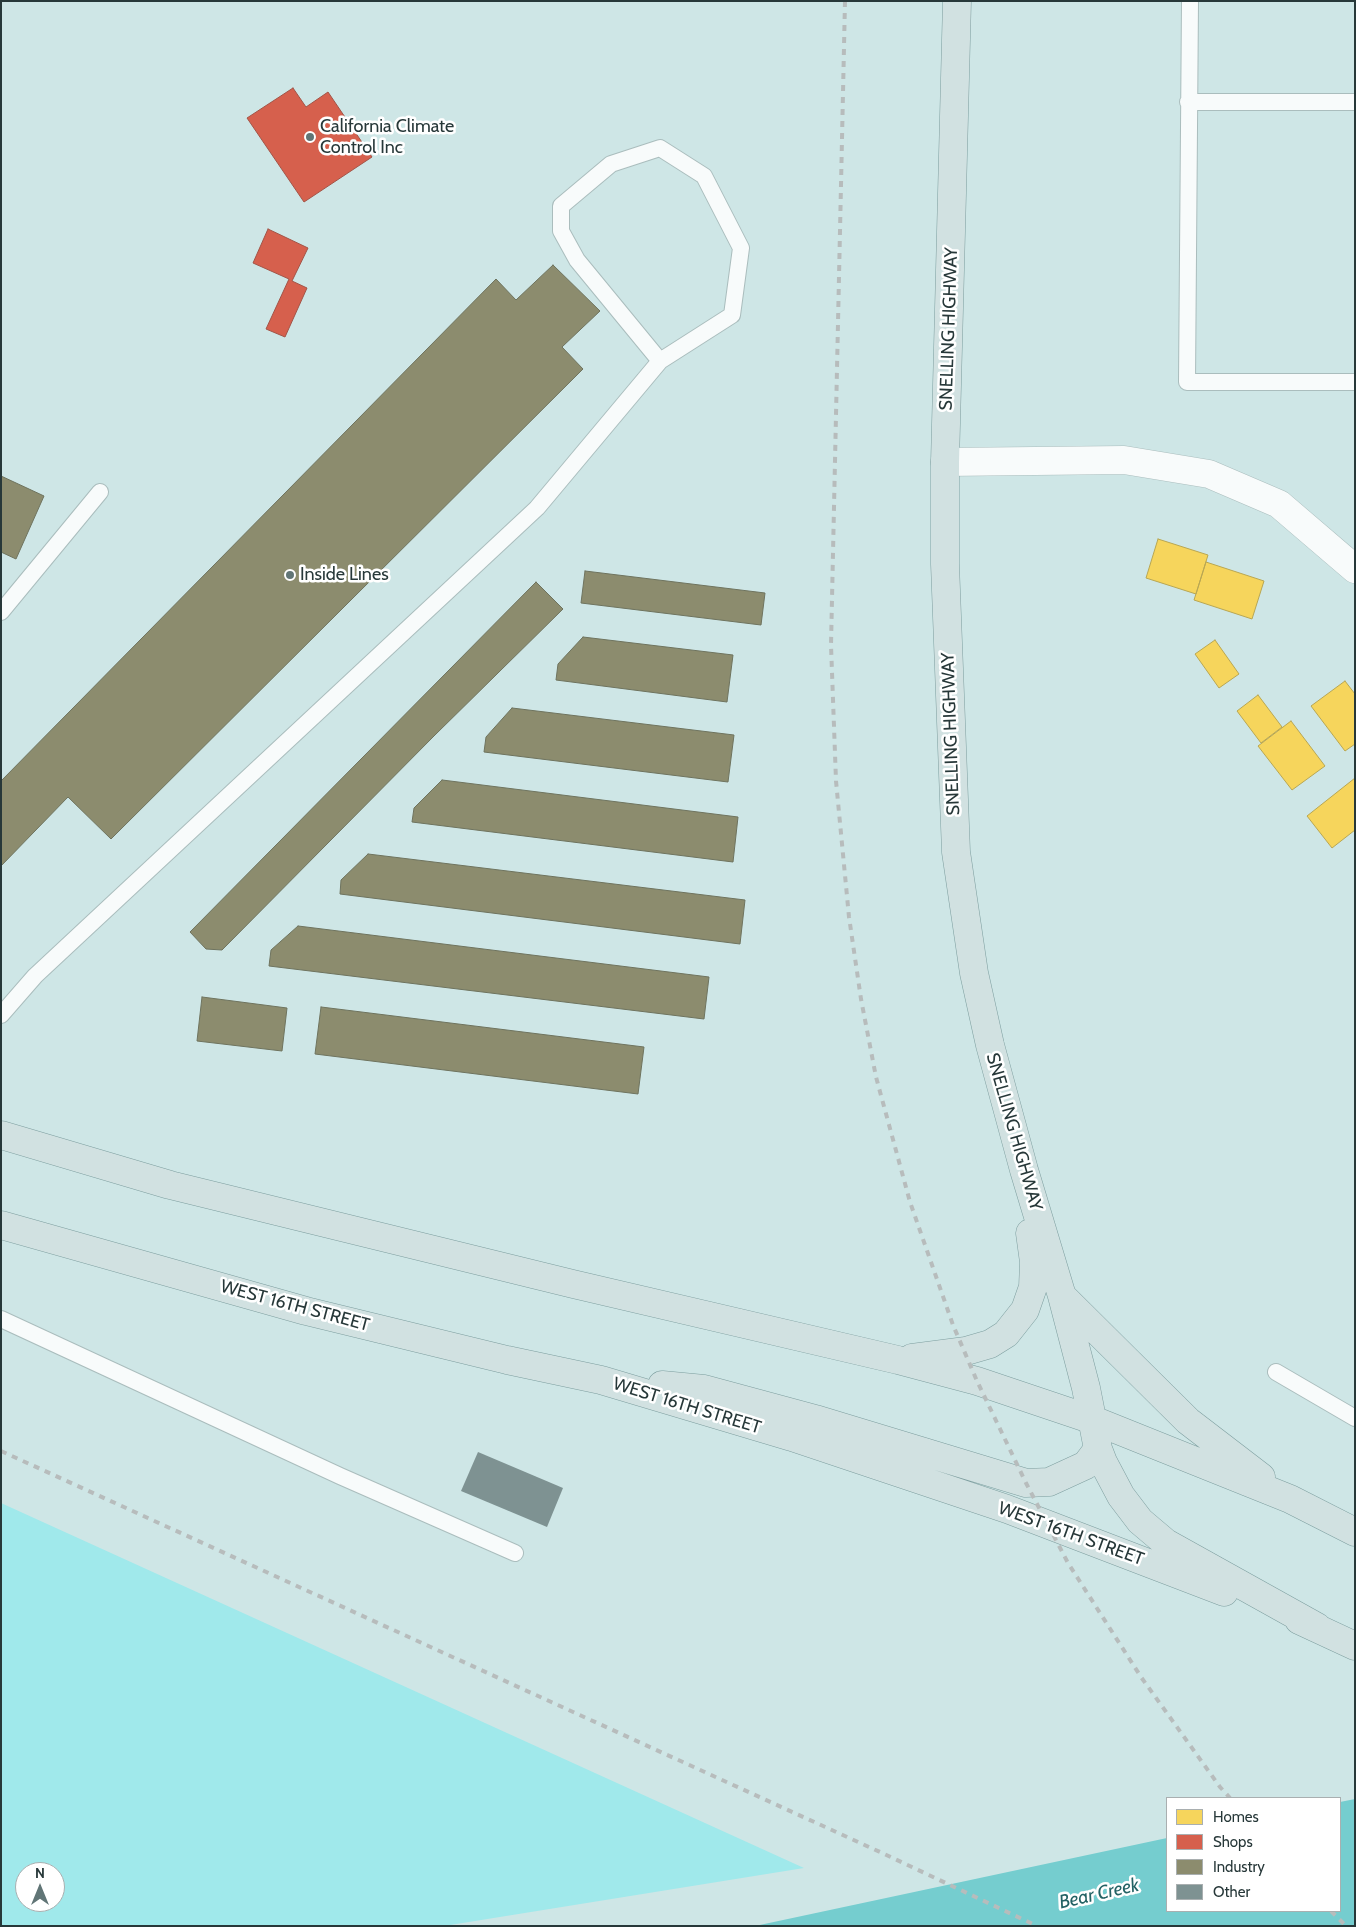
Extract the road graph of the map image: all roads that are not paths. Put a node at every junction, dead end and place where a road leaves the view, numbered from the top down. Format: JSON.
{"nodes":[{"id":1,"x":957,"y":1,"type":"edge"},
{"id":2,"x":1190,"y":1,"type":"edge"},
{"id":3,"x":1188,"y":102,"type":"junction"},
{"id":4,"x":1355,"y":102,"type":"edge"},
{"id":5,"x":660,"y":361,"type":"junction"},
{"id":6,"x":1355,"y":382,"type":"edge"},
{"id":7,"x":945,"y":462,"type":"junction"},
{"id":8,"x":100,"y":492,"type":"dead end"},
{"id":9,"x":1355,"y":569,"type":"edge"},
{"id":10,"x":1,"y":612,"type":"edge"},
{"id":11,"x":1,"y":1015,"type":"edge"},
{"id":12,"x":1,"y":1136,"type":"edge"},
{"id":13,"x":1024,"y":1170,"type":"junction"},
{"id":14,"x":1,"y":1225,"type":"edge"},
{"id":15,"x":1062,"y":1296,"type":"junction"},
{"id":16,"x":1,"y":1319,"type":"edge"},
{"id":17,"x":898,"y":1360,"type":"junction"},
{"id":18,"x":1276,"y":1372,"type":"dead end"},
{"id":19,"x":601,"y":1380,"type":"junction"},
{"id":20,"x":1355,"y":1418,"type":"edge"},
{"id":21,"x":1093,"y":1420,"type":"junction"},
{"id":22,"x":1098,"y":1449,"type":"junction"},
{"id":23,"x":1290,"y":1499,"type":"junction"},
{"id":24,"x":1355,"y":1532,"type":"edge"},
{"id":25,"x":515,"y":1553,"type":"dead end"},
{"id":26,"x":1317,"y":1627,"type":"junction"},
{"id":27,"x":1355,"y":1646,"type":"edge"}],
"edges":[{"from":1,"to":7,"type":"main road","name":"SNELLING HIGHWAY"},
{"from":2,"to":3,"type":"lane"},
{"from":3,"to":4,"type":"lane"},
{"from":3,"to":6,"type":"lane"},
{"from":5,"to":5,"type":"lane"},
{"from":5,"to":11,"type":"lane"},
{"from":7,"to":9,"type":"street"},
{"from":7,"to":13,"type":"main road","name":"SNELLING HIGHWAY"},
{"from":8,"to":10,"type":"lane"},
{"from":12,"to":17,"type":"main road"},
{"from":13,"to":15,"type":"main road","name":"SNELLING HIGHWAY"},
{"from":13,"to":17,"type":"main road"},
{"from":14,"to":19,"type":"main road","name":"WEST 16TH STREET"},
{"from":15,"to":21,"type":"main road","name":"SNELLING HIGHWAY"},
{"from":15,"to":23,"type":"main road"},
{"from":16,"to":25,"type":"lane"},
{"from":17,"to":21,"type":"main road"},
{"from":18,"to":20,"type":"lane"},
{"from":19,"to":22,"type":"main road"},
{"from":19,"to":26,"type":"main road","name":"WEST 16TH STREET"},
{"from":21,"to":22,"type":"main road","name":"SNELLING HIGHWAY"},
{"from":21,"to":23,"type":"main road"},
{"from":22,"to":26,"type":"main road","name":"SNELLING HIGHWAY"},
{"from":23,"to":24,"type":"main road"},
{"from":26,"to":27,"type":"main road","name":"WEST 16TH STREET"}]}
